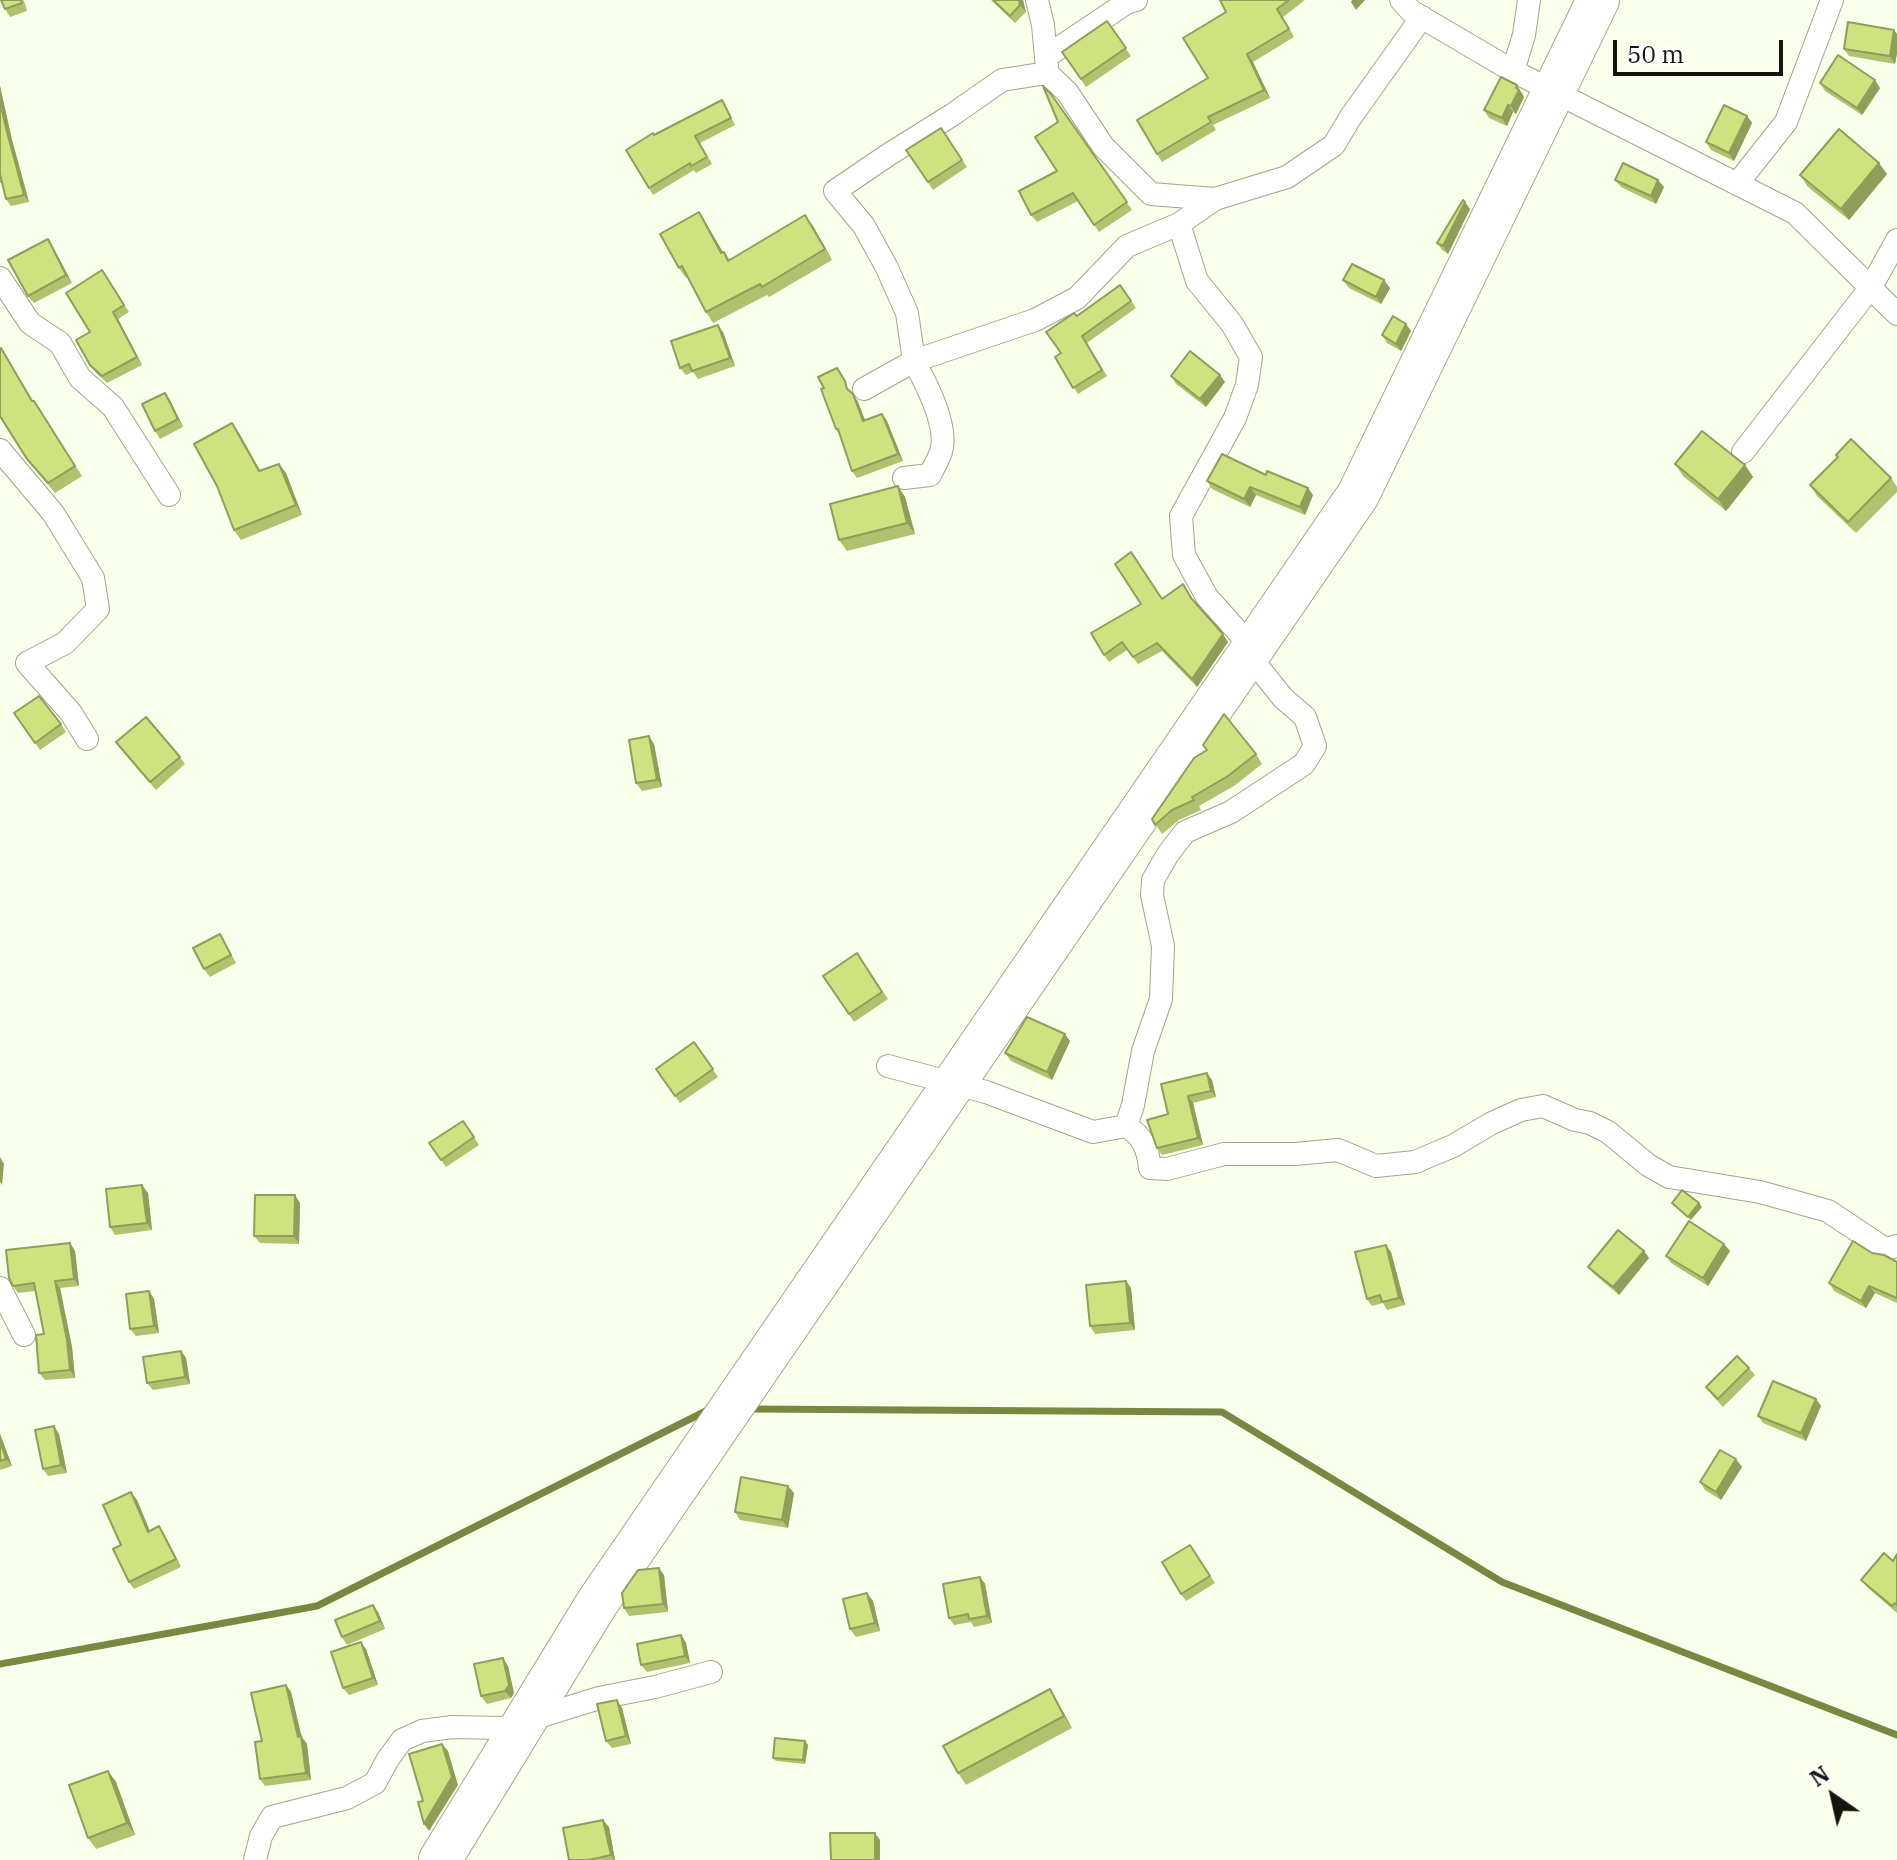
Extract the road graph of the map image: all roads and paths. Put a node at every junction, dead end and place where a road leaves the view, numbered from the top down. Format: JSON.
{"nodes":[{"id":1,"x":1037,"y":0,"type":"edge"},
{"id":2,"x":1136,"y":0,"type":"edge"},
{"id":3,"x":1401,"y":0,"type":"edge"},
{"id":4,"x":1529,"y":0,"type":"edge"},
{"id":5,"x":1598,"y":0,"type":"edge"},
{"id":6,"x":1832,"y":0,"type":"edge"},
{"id":7,"x":1422,"y":17,"type":"junction"},
{"id":8,"x":1047,"y":65,"type":"junction"},
{"id":9,"x":1513,"y":71,"type":"junction"},
{"id":10,"x":1737,"y":184,"type":"junction"},
{"id":11,"x":1215,"y":199,"type":"junction"},
{"id":12,"x":1179,"y":224,"type":"junction"},
{"id":13,"x":1897,"y":240,"type":"edge"},
{"id":14,"x":0,"y":278,"type":"edge"},
{"id":15,"x":1871,"y":287,"type":"junction"},
{"id":16,"x":1897,"y":314,"type":"edge"},
{"id":17,"x":914,"y":361,"type":"junction"},
{"id":18,"x":864,"y":389,"type":"dead end"},
{"id":19,"x":0,"y":450,"type":"edge"},
{"id":20,"x":1743,"y":452,"type":"dead end"},
{"id":21,"x":904,"y":478,"type":"dead end"},
{"id":22,"x":169,"y":495,"type":"dead end"},
{"id":23,"x":87,"y":739,"type":"dead end"},
{"id":24,"x":888,"y":1066,"type":"dead end"},
{"id":25,"x":1126,"y":1126,"type":"junction"},
{"id":26,"x":1897,"y":1246,"type":"edge"},
{"id":27,"x":0,"y":1288,"type":"edge"},
{"id":28,"x":24,"y":1335,"type":"dead end"},
{"id":29,"x":711,"y":1672,"type":"dead end"},
{"id":30,"x":255,"y":1860,"type":"edge"},
{"id":31,"x":440,"y":1860,"type":"edge"}],
"edges":[{"from":1,"to":8,"type":"street"},
{"from":2,"to":8,"type":"street"},
{"from":3,"to":7,"type":"street"},
{"from":4,"to":9,"type":"street"},
{"from":5,"to":31,"type":"highway"},
{"from":6,"to":10,"type":"street"},
{"from":7,"to":9,"type":"street"},
{"from":7,"to":11,"type":"street"},
{"from":8,"to":11,"type":"street"},
{"from":8,"to":17,"type":"street"},
{"from":9,"to":10,"type":"street"},
{"from":10,"to":15,"type":"street"},
{"from":11,"to":12,"type":"street"},
{"from":12,"to":17,"type":"street"},
{"from":12,"to":25,"type":"street"},
{"from":13,"to":15,"type":"street"},
{"from":14,"to":22,"type":"street"},
{"from":15,"to":16,"type":"street"},
{"from":15,"to":20,"type":"street"},
{"from":17,"to":18,"type":"street"},
{"from":17,"to":21,"type":"street"},
{"from":19,"to":23,"type":"street"},
{"from":24,"to":25,"type":"street"},
{"from":25,"to":26,"type":"street"},
{"from":27,"to":28,"type":"street"},
{"from":29,"to":30,"type":"street"}]}
